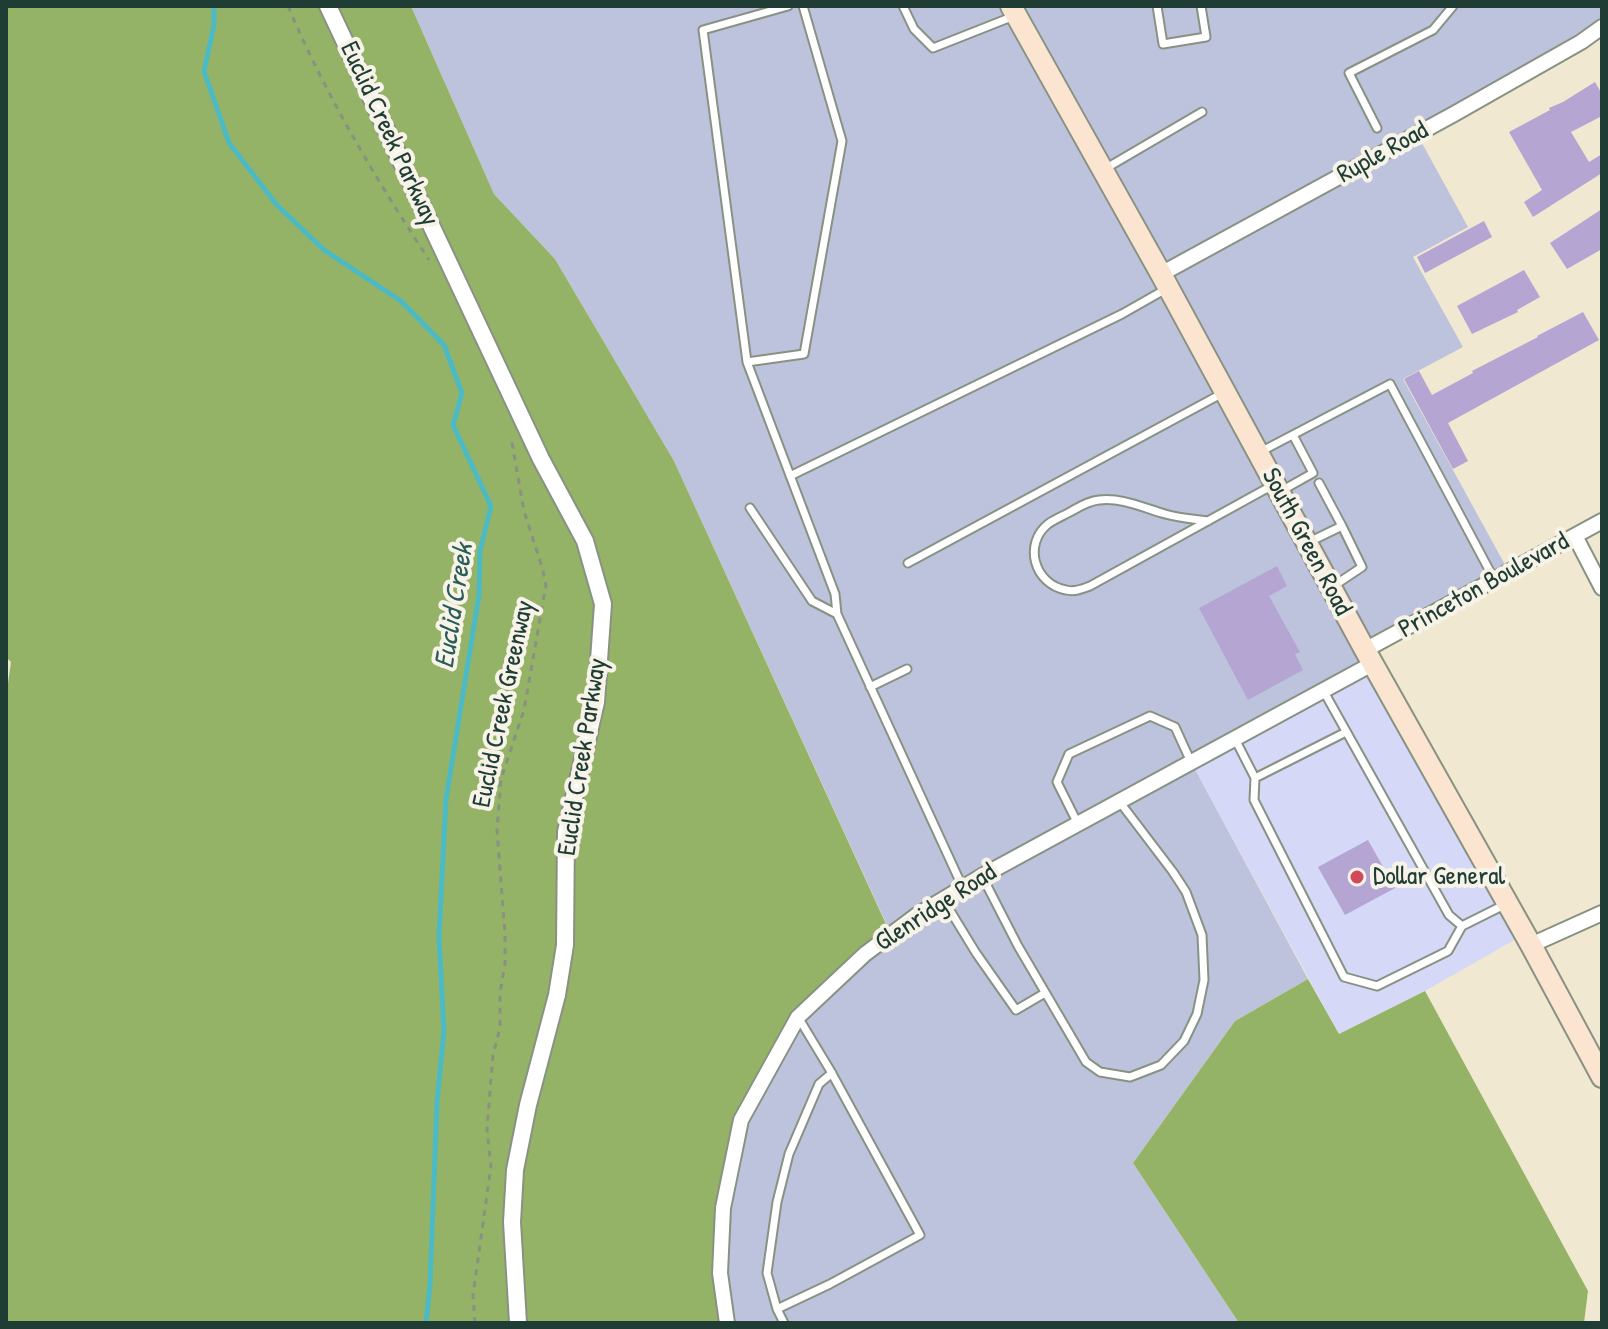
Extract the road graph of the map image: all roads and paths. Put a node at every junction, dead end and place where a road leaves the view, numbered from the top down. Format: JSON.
{"nodes":[{"id":1,"x":288,"y":6,"type":"edge"},
{"id":2,"x":328,"y":6,"type":"edge"},
{"id":3,"x":788,"y":6,"type":"edge"},
{"id":4,"x":803,"y":6,"type":"edge"},
{"id":5,"x":903,"y":6,"type":"edge"},
{"id":6,"x":1157,"y":6,"type":"edge"},
{"id":7,"x":1201,"y":6,"type":"edge"},
{"id":8,"x":1453,"y":6,"type":"edge"},
{"id":9,"x":1013,"y":10,"type":"edge"},
{"id":10,"x":1602,"y":27,"type":"edge"},
{"id":11,"x":1202,"y":112,"type":"dead end"},
{"id":12,"x":1377,"y":128,"type":"dead end"},
{"id":13,"x":1103,"y":170,"type":"junction"},
{"id":14,"x":430,"y":263,"type":"dead end"},
{"id":15,"x":1165,"y":281,"type":"junction"},
{"id":16,"x":747,"y":362,"type":"junction"},
{"id":17,"x":1225,"y":391,"type":"junction"},
{"id":18,"x":1293,"y":435,"type":"junction"},
{"id":19,"x":511,"y":436,"type":"dead end"},
{"id":20,"x":1258,"y":453,"type":"junction"},
{"id":21,"x":790,"y":476,"type":"junction"},
{"id":22,"x":1319,"y":483,"type":"dead end"},
{"id":23,"x":1277,"y":488,"type":"junction"},
{"id":24,"x":750,"y":508,"type":"dead end"},
{"id":25,"x":1208,"y":521,"type":"junction"},
{"id":26,"x":1602,"y":521,"type":"edge"},
{"id":27,"x":1342,"y":526,"type":"junction"},
{"id":28,"x":1575,"y":536,"type":"junction"},
{"id":29,"x":1307,"y":543,"type":"junction"},
{"id":30,"x":908,"y":563,"type":"dead end"},
{"id":31,"x":1495,"y":580,"type":"junction"},
{"id":32,"x":1331,"y":587,"type":"junction"},
{"id":33,"x":1602,"y":588,"type":"edge"},
{"id":34,"x":837,"y":614,"type":"junction"},
{"id":35,"x":1369,"y":657,"type":"junction"},
{"id":36,"x":907,"y":669,"type":"dead end"},
{"id":37,"x":870,"y":687,"type":"junction"},
{"id":38,"x":1323,"y":690,"type":"junction"},
{"id":39,"x":1346,"y":732,"type":"junction"},
{"id":40,"x":1235,"y":739,"type":"junction"},
{"id":41,"x":1191,"y":762,"type":"junction"},
{"id":42,"x":1255,"y":778,"type":"junction"},
{"id":43,"x":1119,"y":801,"type":"junction"},
{"id":44,"x":1078,"y":824,"type":"junction"},
{"id":45,"x":982,"y":876,"type":"junction"},
{"id":46,"x":963,"y":888,"type":"junction"},
{"id":47,"x":943,"y":899,"type":"junction"},
{"id":48,"x":1508,"y":903,"type":"junction"},
{"id":49,"x":1602,"y":913,"type":"edge"},
{"id":50,"x":1462,"y":926,"type":"junction"},
{"id":51,"x":1531,"y":945,"type":"junction"},
{"id":52,"x":1045,"y":993,"type":"junction"},
{"id":53,"x":798,"y":1017,"type":"junction"},
{"id":54,"x":832,"y":1073,"type":"junction"},
{"id":55,"x":1602,"y":1077,"type":"edge"},
{"id":56,"x":777,"y":1309,"type":"junction"},
{"id":57,"x":475,"y":1323,"type":"edge"},
{"id":58,"x":518,"y":1323,"type":"edge"},
{"id":59,"x":727,"y":1323,"type":"edge"},
{"id":60,"x":784,"y":1323,"type":"edge"}],
"edges":[{"from":1,"to":14,"type":"path"},
{"from":2,"to":58,"type":"street","name":"Euclid Creek Parkway"},
{"from":3,"to":16,"type":"lane"},
{"from":4,"to":16,"type":"lane"},
{"from":5,"to":9,"type":"lane"},
{"from":6,"to":7,"type":"lane"},
{"from":8,"to":12,"type":"lane"},
{"from":9,"to":13,"type":"main road","name":"South Green Road"},
{"from":10,"to":15,"type":"street","name":"Ruple Road"},
{"from":11,"to":13,"type":"lane"},
{"from":13,"to":15,"type":"main road","name":"South Green Road"},
{"from":15,"to":17,"type":"main road","name":"South Green Road"},
{"from":15,"to":21,"type":"lane"},
{"from":16,"to":21,"type":"lane"},
{"from":17,"to":20,"type":"main road","name":"South Green Road"},
{"from":17,"to":30,"type":"lane"},
{"from":18,"to":20,"type":"lane"},
{"from":18,"to":23,"type":"lane"},
{"from":18,"to":31,"type":"lane"},
{"from":19,"to":57,"type":"path","name":"Euclid Creek Greenway"},
{"from":20,"to":23,"type":"main road","name":"South Green Road"},
{"from":21,"to":34,"type":"lane"},
{"from":22,"to":27,"type":"lane"},
{"from":23,"to":25,"type":"lane"},
{"from":23,"to":29,"type":"main road","name":"South Green Road"},
{"from":24,"to":34,"type":"lane"},
{"from":25,"to":25,"type":"lane"},
{"from":26,"to":28,"type":"street","name":"Princeton Boulevard"},
{"from":27,"to":29,"type":"lane"},
{"from":27,"to":32,"type":"lane"},
{"from":28,"to":31,"type":"street","name":"Princeton Boulevard"},
{"from":28,"to":33,"type":"street"},
{"from":29,"to":32,"type":"main road","name":"South Green Road"},
{"from":31,"to":35,"type":"street","name":"Princeton Boulevard"},
{"from":32,"to":35,"type":"main road","name":"South Green Road"},
{"from":34,"to":37,"type":"lane"},
{"from":35,"to":38,"type":"street","name":"Glenridge Road"},
{"from":35,"to":48,"type":"main road","name":"South Green Road"},
{"from":36,"to":37,"type":"lane"},
{"from":37,"to":46,"type":"lane"},
{"from":38,"to":39,"type":"lane"},
{"from":38,"to":40,"type":"street","name":"Glenridge Road"},
{"from":39,"to":42,"type":"lane"},
{"from":39,"to":50,"type":"lane"},
{"from":40,"to":41,"type":"street","name":"Glenridge Road"},
{"from":40,"to":42,"type":"lane"},
{"from":41,"to":43,"type":"street","name":"Glenridge Road"},
{"from":41,"to":44,"type":"lane"},
{"from":42,"to":50,"type":"lane"},
{"from":43,"to":44,"type":"street","name":"Glenridge Road"},
{"from":43,"to":52,"type":"lane"},
{"from":44,"to":45,"type":"street","name":"Glenridge Road"},
{"from":45,"to":46,"type":"street","name":"Glenridge Road"},
{"from":45,"to":52,"type":"lane"},
{"from":46,"to":47,"type":"street","name":"Glenridge Road"},
{"from":47,"to":52,"type":"lane"},
{"from":47,"to":53,"type":"street","name":"Glenridge Road"},
{"from":48,"to":50,"type":"lane"},
{"from":48,"to":51,"type":"main road","name":"South Green Road"},
{"from":49,"to":51,"type":"street"},
{"from":51,"to":55,"type":"main road","name":"South Green Road"},
{"from":53,"to":54,"type":"lane"},
{"from":53,"to":59,"type":"street","name":"Glenridge Road"},
{"from":54,"to":56,"type":"lane"},
{"from":54,"to":56,"type":"lane"},
{"from":56,"to":60,"type":"lane"}]}
